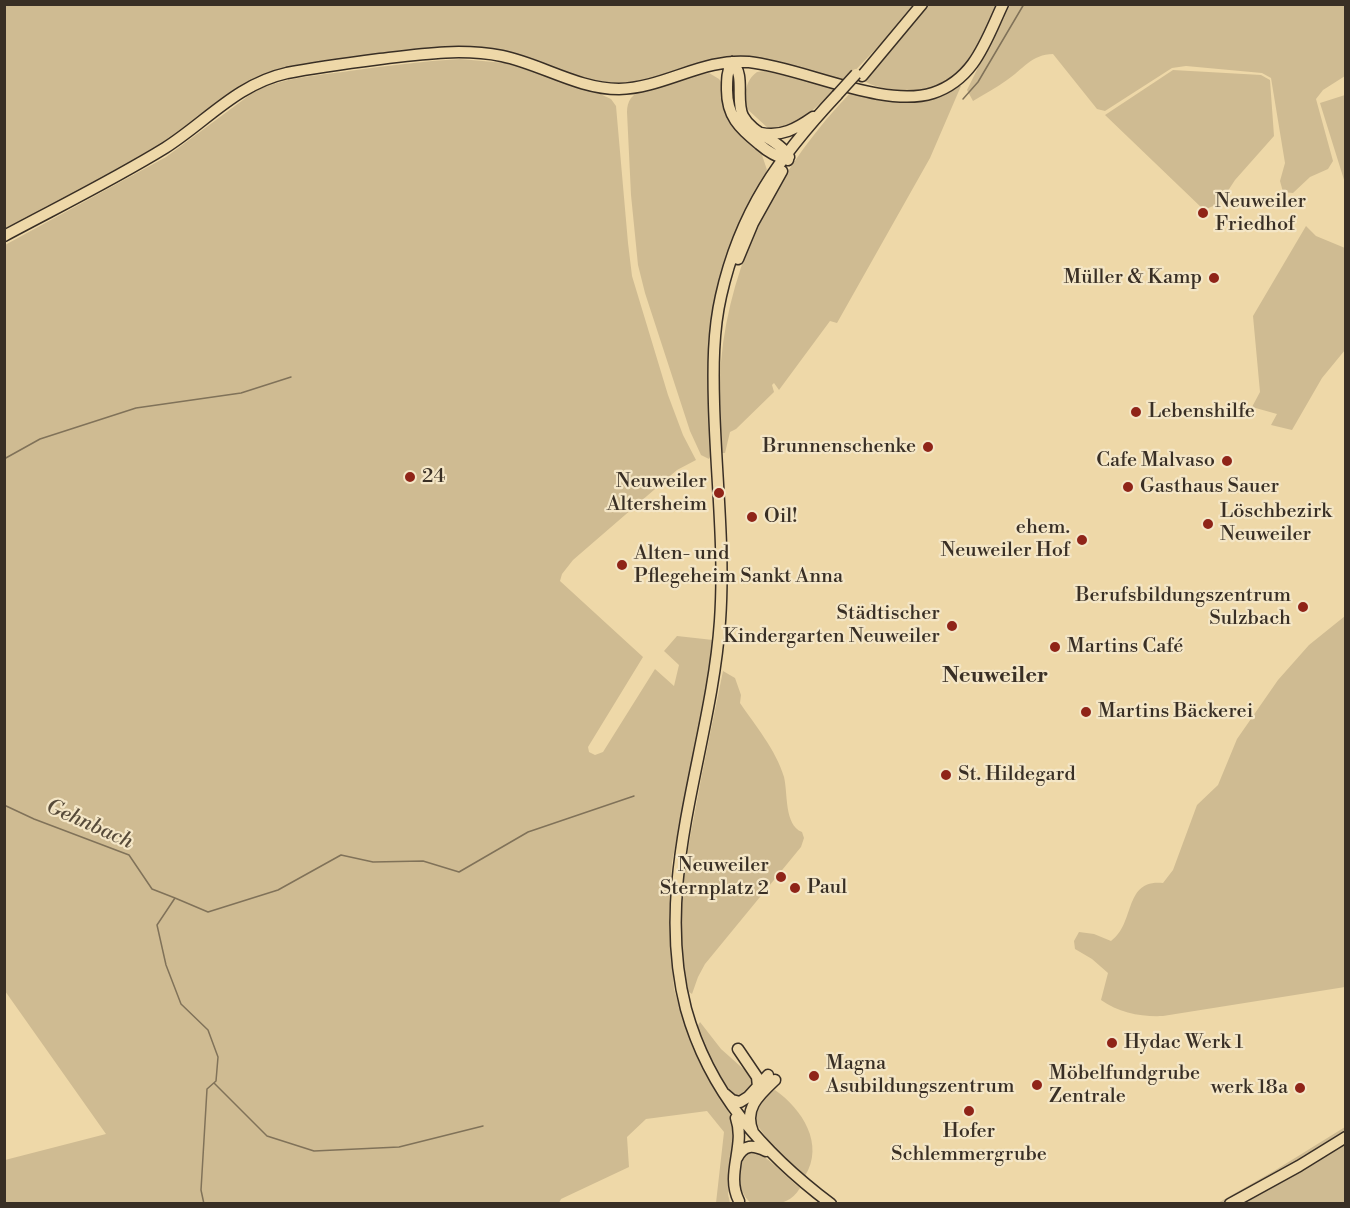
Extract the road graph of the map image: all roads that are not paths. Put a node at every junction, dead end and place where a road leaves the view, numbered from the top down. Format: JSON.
{"nodes":[{"id":1,"x":1003,"y":4,"type":"edge"},
{"id":2,"x":919,"y":8,"type":"edge"},
{"id":3,"x":732,"y":62,"type":"junction"},
{"id":4,"x":762,"y":64,"type":"junction"},
{"id":5,"x":702,"y":68,"type":"junction"},
{"id":6,"x":727,"y":87,"type":"junction"},
{"id":7,"x":740,"y":93,"type":"junction"},
{"id":8,"x":836,"y":99,"type":"junction"},
{"id":9,"x":759,"y":132,"type":"junction"},
{"id":10,"x":762,"y":147,"type":"junction"},
{"id":11,"x":787,"y":157,"type":"junction"},
{"id":12,"x":770,"y":177,"type":"junction"},
{"id":13,"x":4,"y":236,"type":"edge"},
{"id":14,"x":714,"y":375,"type":"junction"},
{"id":15,"x":738,"y":1049,"type":"dead end"},
{"id":16,"x":758,"y":1087,"type":"junction"},
{"id":17,"x":720,"y":1090,"type":"junction"},
{"id":18,"x":733,"y":1109,"type":"junction"},
{"id":19,"x":1346,"y":1137,"type":"edge"},
{"id":20,"x":755,"y":1138,"type":"junction"},
{"id":21,"x":771,"y":1154,"type":"junction"},
{"id":22,"x":735,"y":1162,"type":"junction"},
{"id":23,"x":739,"y":1202,"type":"dead end"},
{"id":24,"x":831,"y":1203,"type":"edge"},
{"id":25,"x":1230,"y":1203,"type":"edge"}],
"edges":[{"from":1,"to":4,"type":"main road"},
{"from":2,"to":8,"type":"main road"},
{"from":3,"to":4,"type":"main road"},
{"from":3,"to":5,"type":"main road"},
{"from":3,"to":6,"type":"main road"},
{"from":3,"to":7,"type":"main road"},
{"from":4,"to":7,"type":"main road"},
{"from":5,"to":6,"type":"main road"},
{"from":5,"to":13,"type":"main road"},
{"from":6,"to":10,"type":"main road"},
{"from":7,"to":9,"type":"main road"},
{"from":8,"to":9,"type":"main road"},
{"from":8,"to":11,"type":"main road"},
{"from":8,"to":11,"type":"main road"},
{"from":9,"to":11,"type":"main road"},
{"from":10,"to":11,"type":"main road"},
{"from":10,"to":12,"type":"main road"},
{"from":11,"to":12,"type":"main road"},
{"from":11,"to":14,"type":"main road"},
{"from":12,"to":14,"type":"main road"},
{"from":14,"to":17,"type":"main road"},
{"from":15,"to":16,"type":"main road"},
{"from":16,"to":17,"type":"main road"},
{"from":16,"to":20,"type":"main road"},
{"from":17,"to":18,"type":"main road"},
{"from":18,"to":20,"type":"main road"},
{"from":18,"to":22,"type":"main road"},
{"from":19,"to":25,"type":"main road"},
{"from":20,"to":21,"type":"main road"},
{"from":21,"to":22,"type":"main road"},
{"from":21,"to":24,"type":"main road"},
{"from":22,"to":23,"type":"main road"}]}
